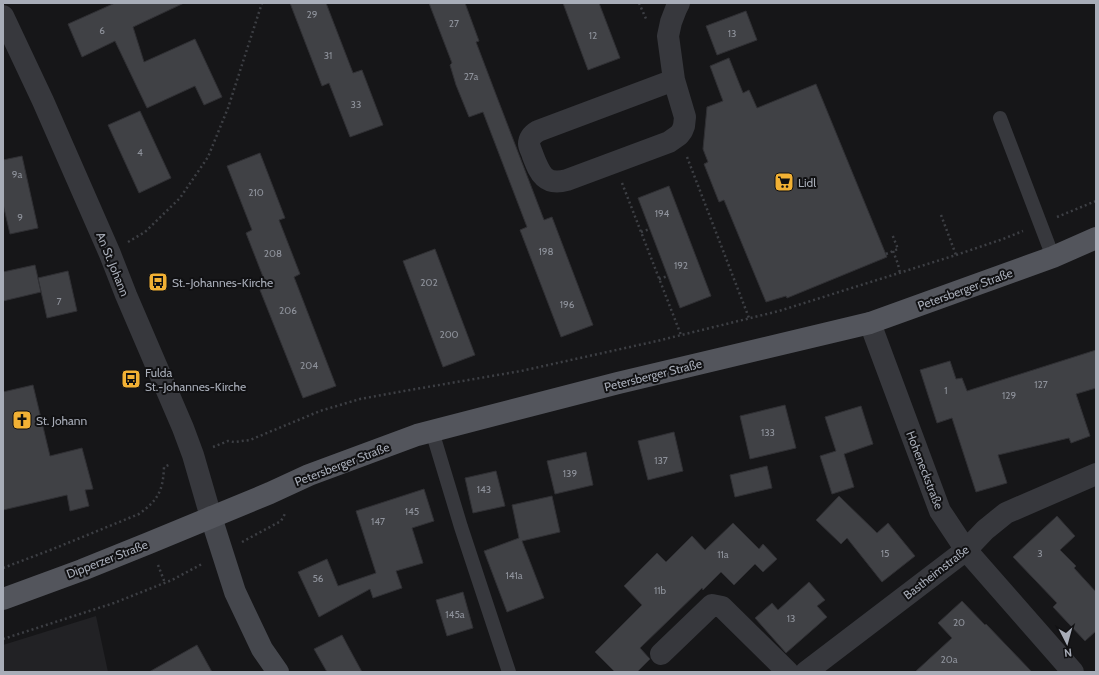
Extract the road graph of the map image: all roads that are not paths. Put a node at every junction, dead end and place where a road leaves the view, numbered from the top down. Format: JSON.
{"nodes":[{"id":1,"x":680,"y":3,"type":"edge"},
{"id":2,"x":3,"y":16,"type":"edge"},
{"id":3,"x":674,"y":80,"type":"junction"},
{"id":4,"x":1000,"y":118,"type":"dead end"},
{"id":5,"x":1096,"y":238,"type":"edge"},
{"id":6,"x":1053,"y":257,"type":"junction"},
{"id":7,"x":870,"y":323,"type":"junction"},
{"id":8,"x":432,"y":430,"type":"junction"},
{"id":9,"x":1096,"y":474,"type":"edge"},
{"id":10,"x":211,"y":517,"type":"junction"},
{"id":11,"x":966,"y":550,"type":"junction"},
{"id":12,"x":3,"y":599,"type":"edge"},
{"id":13,"x":661,"y":654,"type":"dead end"},
{"id":14,"x":278,"y":672,"type":"edge"},
{"id":15,"x":509,"y":672,"type":"edge"},
{"id":16,"x":788,"y":672,"type":"edge"},
{"id":17,"x":806,"y":672,"type":"edge"},
{"id":18,"x":1073,"y":672,"type":"edge"}],
"edges":[{"from":1,"to":3,"type":"street"},
{"from":2,"to":10,"type":"street","name":"An St. Johann"},
{"from":3,"to":3,"type":"street"},
{"from":4,"to":6,"type":"lane"},
{"from":5,"to":6,"type":"main road","name":"Petersberger Straße"},
{"from":6,"to":7,"type":"main road","name":"Petersberger Straße"},
{"from":7,"to":8,"type":"main road","name":"Petersberger Straße"},
{"from":7,"to":11,"type":"street","name":"Hoheneckstraße"},
{"from":8,"to":10,"type":"main road","name":"Petersberger Straße"},
{"from":8,"to":15,"type":"lane"},
{"from":9,"to":11,"type":"street","name":"Bastheimstraße"},
{"from":10,"to":12,"type":"main road","name":"Dipperzer Straße"},
{"from":10,"to":14,"type":"main road"},
{"from":11,"to":17,"type":"street","name":"Bastheimstraße"},
{"from":11,"to":18,"type":"street","name":"Hoheneckstraße"},
{"from":13,"to":16,"type":"street"}]}
